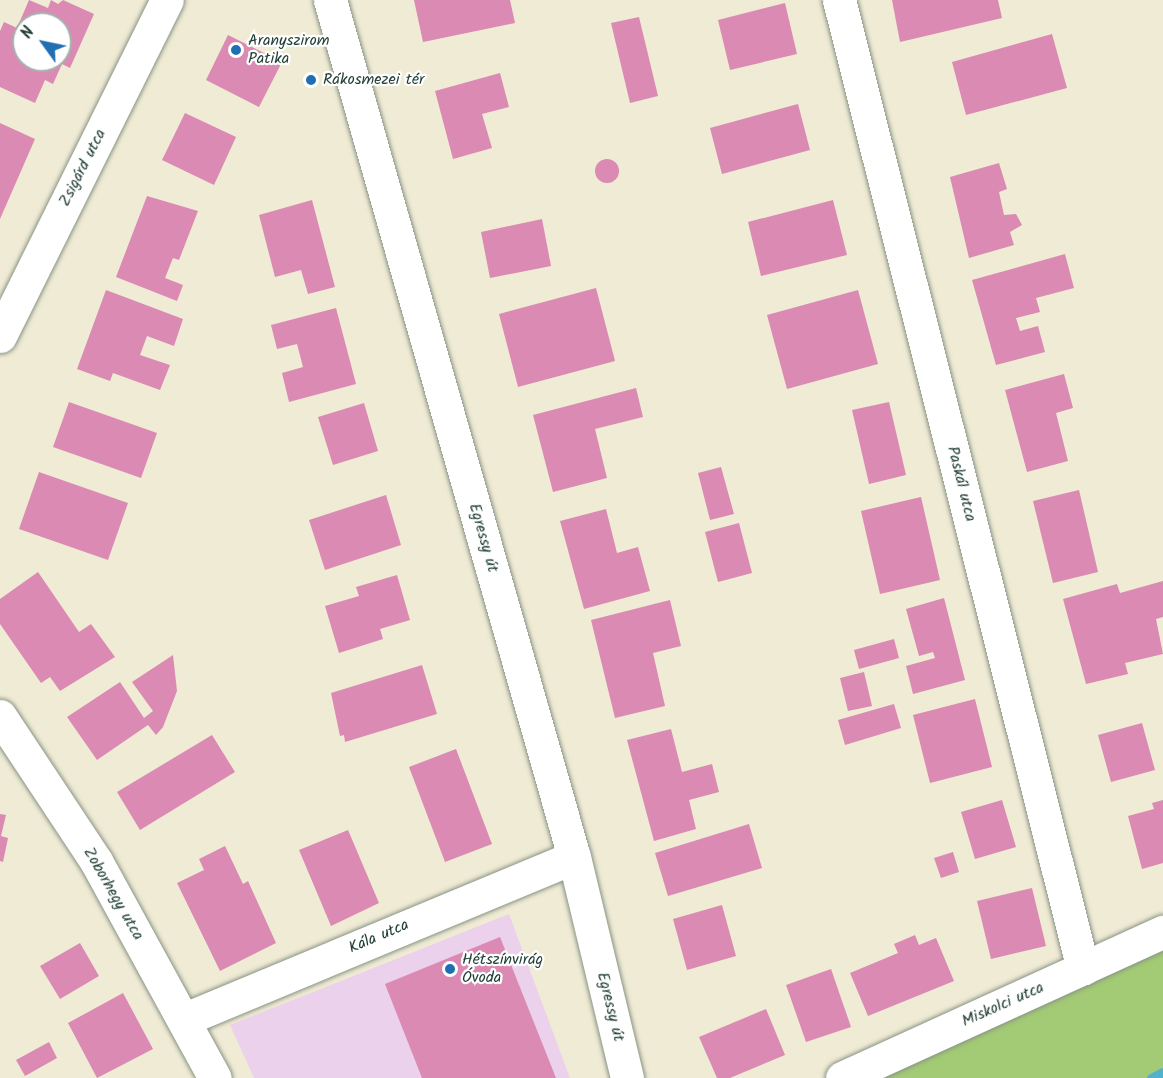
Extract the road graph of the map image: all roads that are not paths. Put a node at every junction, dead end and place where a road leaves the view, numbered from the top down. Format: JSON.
{"nodes":[{"id":1,"x":167,"y":0,"type":"edge"},
{"id":2,"x":330,"y":0,"type":"edge"},
{"id":3,"x":838,"y":0,"type":"edge"},
{"id":4,"x":0,"y":336,"type":"edge"},
{"id":5,"x":0,"y":716,"type":"edge"},
{"id":6,"x":574,"y":857,"type":"junction"},
{"id":7,"x":1163,"y":932,"type":"edge"},
{"id":8,"x":1083,"y":969,"type":"junction"},
{"id":9,"x":185,"y":1019,"type":"junction"},
{"id":10,"x":215,"y":1078,"type":"edge"},
{"id":11,"x":627,"y":1078,"type":"edge"},
{"id":12,"x":842,"y":1078,"type":"edge"}],
"edges":[{"from":1,"to":4,"type":"street","name":"Zsigárd utca"},
{"from":2,"to":6,"type":"street","name":"Egressy út"},
{"from":3,"to":8,"type":"street","name":"Paskál utca"},
{"from":5,"to":9,"type":"street","name":"Zoborhegy utca"},
{"from":6,"to":9,"type":"street","name":"Kála utca"},
{"from":6,"to":11,"type":"street","name":"Egressy út"},
{"from":7,"to":8,"type":"street","name":"Miskolci utca"},
{"from":8,"to":12,"type":"street","name":"Miskolci utca"},
{"from":9,"to":10,"type":"street","name":"Zoborhegy utca"}]}
